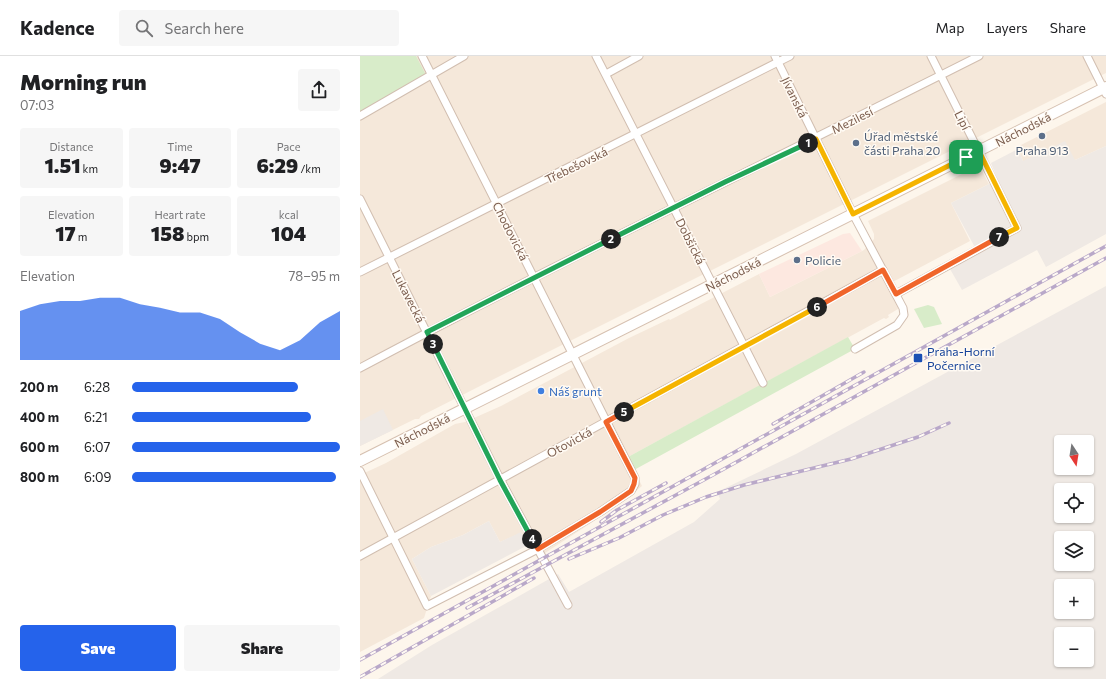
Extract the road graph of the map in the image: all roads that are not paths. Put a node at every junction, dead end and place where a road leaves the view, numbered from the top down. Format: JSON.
{"nodes":[{"id":1,"x":422,"y":56,"type":"edge"},
{"id":2,"x":464,"y":56,"type":"edge"},
{"id":3,"x":596,"y":56,"type":"edge"},
{"id":4,"x":639,"y":56,"type":"edge"},
{"id":5,"x":790,"y":56,"type":"edge"},
{"id":6,"x":931,"y":56,"type":"edge"},
{"id":7,"x":979,"y":56,"type":"edge"},
{"id":8,"x":1087,"y":56,"type":"edge"},
{"id":9,"x":776,"y":59,"type":"edge"},
{"id":10,"x":606,"y":74,"type":"junction"},
{"id":11,"x":432,"y":75,"type":"junction"},
{"id":12,"x":941,"y":75,"type":"junction"},
{"id":13,"x":1105,"y":90,"type":"edge"},
{"id":14,"x":360,"y":116,"type":"edge"},
{"id":15,"x":636,"y":134,"type":"junction"},
{"id":16,"x":816,"y":139,"type":"junction"},
{"id":17,"x":979,"y":151,"type":"junction"},
{"id":18,"x":360,"y":199,"type":"edge"},
{"id":19,"x":497,"y":204,"type":"junction"},
{"id":20,"x":674,"y":207,"type":"junction"},
{"id":21,"x":853,"y":214,"type":"junction"},
{"id":22,"x":389,"y":257,"type":"junction"},
{"id":23,"x":883,"y":270,"type":"junction"},
{"id":24,"x":360,"y":272,"type":"edge"},
{"id":25,"x":534,"y":278,"type":"junction"},
{"id":26,"x":713,"y":284,"type":"junction"},
{"id":27,"x":896,"y":294,"type":"junction"},
{"id":28,"x":427,"y":332,"type":"junction"},
{"id":29,"x":744,"y":346,"type":"junction"},
{"id":30,"x":855,"y":349,"type":"dead end"},
{"id":31,"x":573,"y":354,"type":"junction"},
{"id":32,"x":360,"y":368,"type":"edge"},
{"id":33,"x":763,"y":383,"type":"dead end"},
{"id":34,"x":464,"y":408,"type":"junction"},
{"id":35,"x":606,"y":422,"type":"junction"},
{"id":36,"x":360,"y":461,"type":"edge"},
{"id":37,"x":360,"y":471,"type":"edge"},
{"id":38,"x":500,"y":480,"type":"junction"},
{"id":39,"x":394,"y":538,"type":"junction"},
{"id":40,"x":538,"y":549,"type":"junction"},
{"id":41,"x":360,"y":556,"type":"edge"},
{"id":42,"x":568,"y":605,"type":"dead end"}],
"edges":[{"from":1,"to":11,"type":"street","name":"Chodovická"},
{"from":2,"to":11,"type":"street"},
{"from":3,"to":10,"type":"street","name":"Dobšická"},
{"from":4,"to":10,"type":"street"},
{"from":5,"to":9,"type":"street","name":"Třebešovská"},
{"from":6,"to":12,"type":"street","name":"Lipí"},
{"from":7,"to":12,"type":"street","name":"Mezilesí"},
{"from":8,"to":13,"type":"street"},
{"from":9,"to":15,"type":"street","name":"Třebešovská"},
{"from":9,"to":16,"type":"street","name":"Jívanská"},
{"from":10,"to":15,"type":"street","name":"Dobšická"},
{"from":11,"to":14,"type":"street"},
{"from":11,"to":19,"type":"street","name":"Chodovická"},
{"from":12,"to":16,"type":"street","name":"Mezilesí"},
{"from":12,"to":17,"type":"street","name":"Lipí"},
{"from":13,"to":17,"type":"main road","name":"Náchodská"},
{"from":15,"to":19,"type":"street","name":"Třebešovská"},
{"from":15,"to":20,"type":"street","name":"Dobšická"},
{"from":16,"to":20,"type":"street","name":"Mezilesí"},
{"from":16,"to":21,"type":"street","name":"Jívanská"},
{"from":17,"to":21,"type":"main road","name":"Náchodská"},
{"from":17,"to":27,"type":"street","name":"Lipí"},
{"from":18,"to":22,"type":"street","name":"Lukavecká"},
{"from":19,"to":22,"type":"street","name":"Třebešovská"},
{"from":19,"to":25,"type":"street","name":"Chodovická"},
{"from":20,"to":25,"type":"street","name":"Mezilesí"},
{"from":20,"to":26,"type":"street","name":"Dobšická"},
{"from":21,"to":23,"type":"street","name":"Jívanská"},
{"from":21,"to":26,"type":"main road","name":"Náchodská"},
{"from":22,"to":24,"type":"street","name":"Třebešovská"},
{"from":22,"to":28,"type":"street","name":"Lukavecká"},
{"from":23,"to":27,"type":"street","name":"Jívanská"},
{"from":23,"to":29,"type":"street","name":"Otovická"},
{"from":25,"to":28,"type":"street","name":"Mezilesí"},
{"from":25,"to":31,"type":"street","name":"Chodovická"},
{"from":26,"to":29,"type":"street","name":"Dobšická"},
{"from":26,"to":31,"type":"main road","name":"Náchodská"},
{"from":27,"to":30,"type":"street","name":"Jívanská"},
{"from":28,"to":32,"type":"street","name":"Mezilesí"},
{"from":28,"to":34,"type":"street","name":"Lukavecká"},
{"from":29,"to":33,"type":"street","name":"Dobšická"},
{"from":29,"to":35,"type":"street","name":"Otovická"},
{"from":31,"to":34,"type":"main road","name":"Náchodská"},
{"from":31,"to":35,"type":"street","name":"Chodovická"},
{"from":34,"to":36,"type":"main road","name":"Náchodská"},
{"from":34,"to":38,"type":"street","name":"Lukavecká"},
{"from":35,"to":38,"type":"street","name":"Otovická"},
{"from":35,"to":40,"type":"street","name":"Chodovická"},
{"from":37,"to":39,"type":"street"},
{"from":38,"to":39,"type":"street","name":"Otovická"},
{"from":38,"to":40,"type":"street","name":"Lukavecká"},
{"from":39,"to":40,"type":"street"},
{"from":39,"to":41,"type":"street","name":"Otovická"},
{"from":40,"to":42,"type":"street","name":"Lukavecká"}]}
